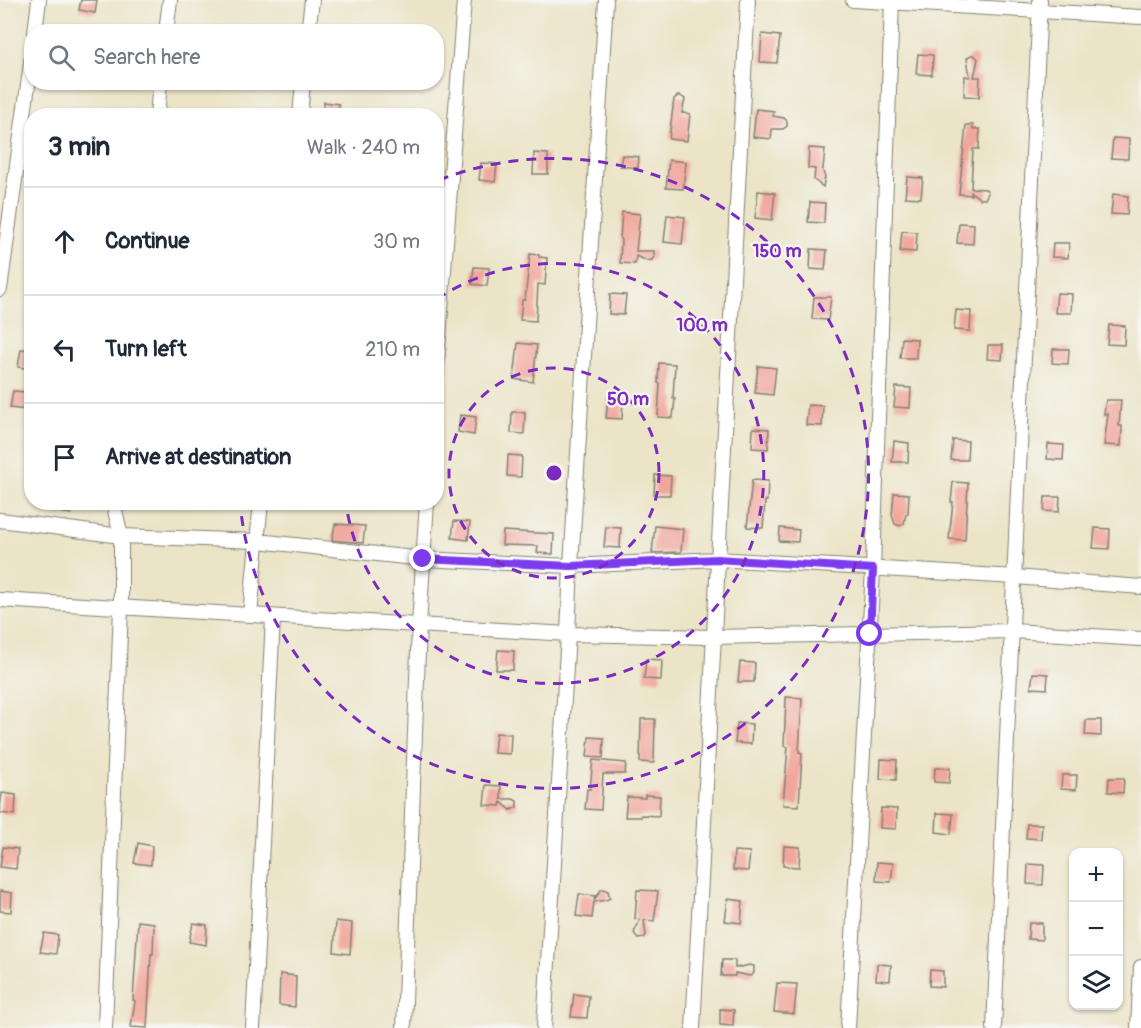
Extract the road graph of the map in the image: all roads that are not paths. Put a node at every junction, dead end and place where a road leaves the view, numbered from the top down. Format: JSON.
{"nodes":[{"id":1,"x":39,"y":0,"type":"edge"},
{"id":2,"x":170,"y":0,"type":"edge"},
{"id":3,"x":312,"y":0,"type":"edge"},
{"id":4,"x":464,"y":0,"type":"edge"},
{"id":5,"x":606,"y":0,"type":"edge"},
{"id":6,"x":747,"y":0,"type":"edge"},
{"id":7,"x":853,"y":0,"type":"edge"},
{"id":8,"x":892,"y":1,"type":"edge"},
{"id":9,"x":1040,"y":6,"type":"edge"},
{"id":10,"x":1141,"y":16,"type":"edge"},
{"id":11,"x":36,"y":24,"type":"edge"},
{"id":12,"x":167,"y":24,"type":"edge"},
{"id":13,"x":309,"y":24,"type":"edge"},
{"id":14,"x":27,"y":90,"type":"edge"},
{"id":15,"x":159,"y":90,"type":"edge"},
{"id":16,"x":302,"y":90,"type":"edge"},
{"id":17,"x":25,"y":108,"type":"edge"},
{"id":18,"x":158,"y":108,"type":"edge"},
{"id":19,"x":301,"y":108,"type":"edge"},
{"id":20,"x":24,"y":114,"type":"edge"},
{"id":21,"x":444,"y":270,"type":"edge"},
{"id":22,"x":0,"y":289,"type":"edge"},
{"id":23,"x":115,"y":510,"type":"edge"},
{"id":24,"x":260,"y":510,"type":"edge"},
{"id":25,"x":427,"y":510,"type":"edge"},
{"id":26,"x":0,"y":520,"type":"edge"},
{"id":27,"x":121,"y":536,"type":"junction"},
{"id":28,"x":258,"y":541,"type":"junction"},
{"id":29,"x":423,"y":559,"type":"junction"},
{"id":30,"x":717,"y":559,"type":"junction"},
{"id":31,"x":571,"y":566,"type":"junction"},
{"id":32,"x":873,"y":569,"type":"junction"},
{"id":33,"x":1015,"y":577,"type":"junction"},
{"id":34,"x":1141,"y":587,"type":"edge"},
{"id":35,"x":0,"y":600,"type":"edge"},
{"id":36,"x":121,"y":607,"type":"junction"},
{"id":37,"x":250,"y":615,"type":"junction"},
{"id":38,"x":273,"y":617,"type":"junction"},
{"id":39,"x":419,"y":625,"type":"junction"},
{"id":40,"x":1013,"y":631,"type":"junction"},
{"id":41,"x":568,"y":634,"type":"junction"},
{"id":42,"x":870,"y":634,"type":"junction"},
{"id":43,"x":713,"y":637,"type":"junction"},
{"id":44,"x":1141,"y":639,"type":"edge"},
{"id":45,"x":1141,"y":967,"type":"edge"},
{"id":46,"x":105,"y":1028,"type":"edge"},
{"id":47,"x":253,"y":1028,"type":"edge"},
{"id":48,"x":404,"y":1028,"type":"edge"},
{"id":49,"x":544,"y":1028,"type":"edge"},
{"id":50,"x":693,"y":1028,"type":"edge"},
{"id":51,"x":848,"y":1028,"type":"edge"},
{"id":52,"x":994,"y":1028,"type":"edge"},
{"id":53,"x":1138,"y":1028,"type":"edge"}],
"edges":[{"from":1,"to":11,"type":"street"},
{"from":2,"to":12,"type":"street"},
{"from":3,"to":13,"type":"street"},
{"from":4,"to":21,"type":"street"},
{"from":5,"to":31,"type":"street"},
{"from":6,"to":30,"type":"street"},
{"from":7,"to":8,"type":"street"},
{"from":8,"to":9,"type":"street"},
{"from":8,"to":32,"type":"street"},
{"from":9,"to":10,"type":"street"},
{"from":9,"to":33,"type":"street"},
{"from":14,"to":17,"type":"street"},
{"from":15,"to":18,"type":"street"},
{"from":16,"to":19,"type":"street"},
{"from":20,"to":22,"type":"street"},
{"from":23,"to":27,"type":"street"},
{"from":24,"to":28,"type":"street"},
{"from":25,"to":29,"type":"street"},
{"from":26,"to":27,"type":"street"},
{"from":27,"to":28,"type":"street"},
{"from":27,"to":36,"type":"street"},
{"from":28,"to":29,"type":"street"},
{"from":28,"to":37,"type":"street"},
{"from":29,"to":31,"type":"street"},
{"from":29,"to":39,"type":"street"},
{"from":30,"to":31,"type":"street"},
{"from":30,"to":32,"type":"street"},
{"from":30,"to":43,"type":"street"},
{"from":31,"to":41,"type":"street"},
{"from":32,"to":33,"type":"street"},
{"from":32,"to":42,"type":"street"},
{"from":33,"to":34,"type":"street"},
{"from":33,"to":40,"type":"street"},
{"from":35,"to":36,"type":"street"},
{"from":36,"to":37,"type":"street"},
{"from":36,"to":46,"type":"street"},
{"from":37,"to":38,"type":"street"},
{"from":38,"to":39,"type":"street"},
{"from":38,"to":47,"type":"street"},
{"from":39,"to":41,"type":"street"},
{"from":39,"to":48,"type":"street"},
{"from":40,"to":42,"type":"street"},
{"from":40,"to":44,"type":"street"},
{"from":40,"to":52,"type":"street"},
{"from":41,"to":43,"type":"street"},
{"from":41,"to":49,"type":"street"},
{"from":42,"to":43,"type":"street"},
{"from":42,"to":51,"type":"street"},
{"from":43,"to":50,"type":"street"},
{"from":45,"to":53,"type":"street"}]}
